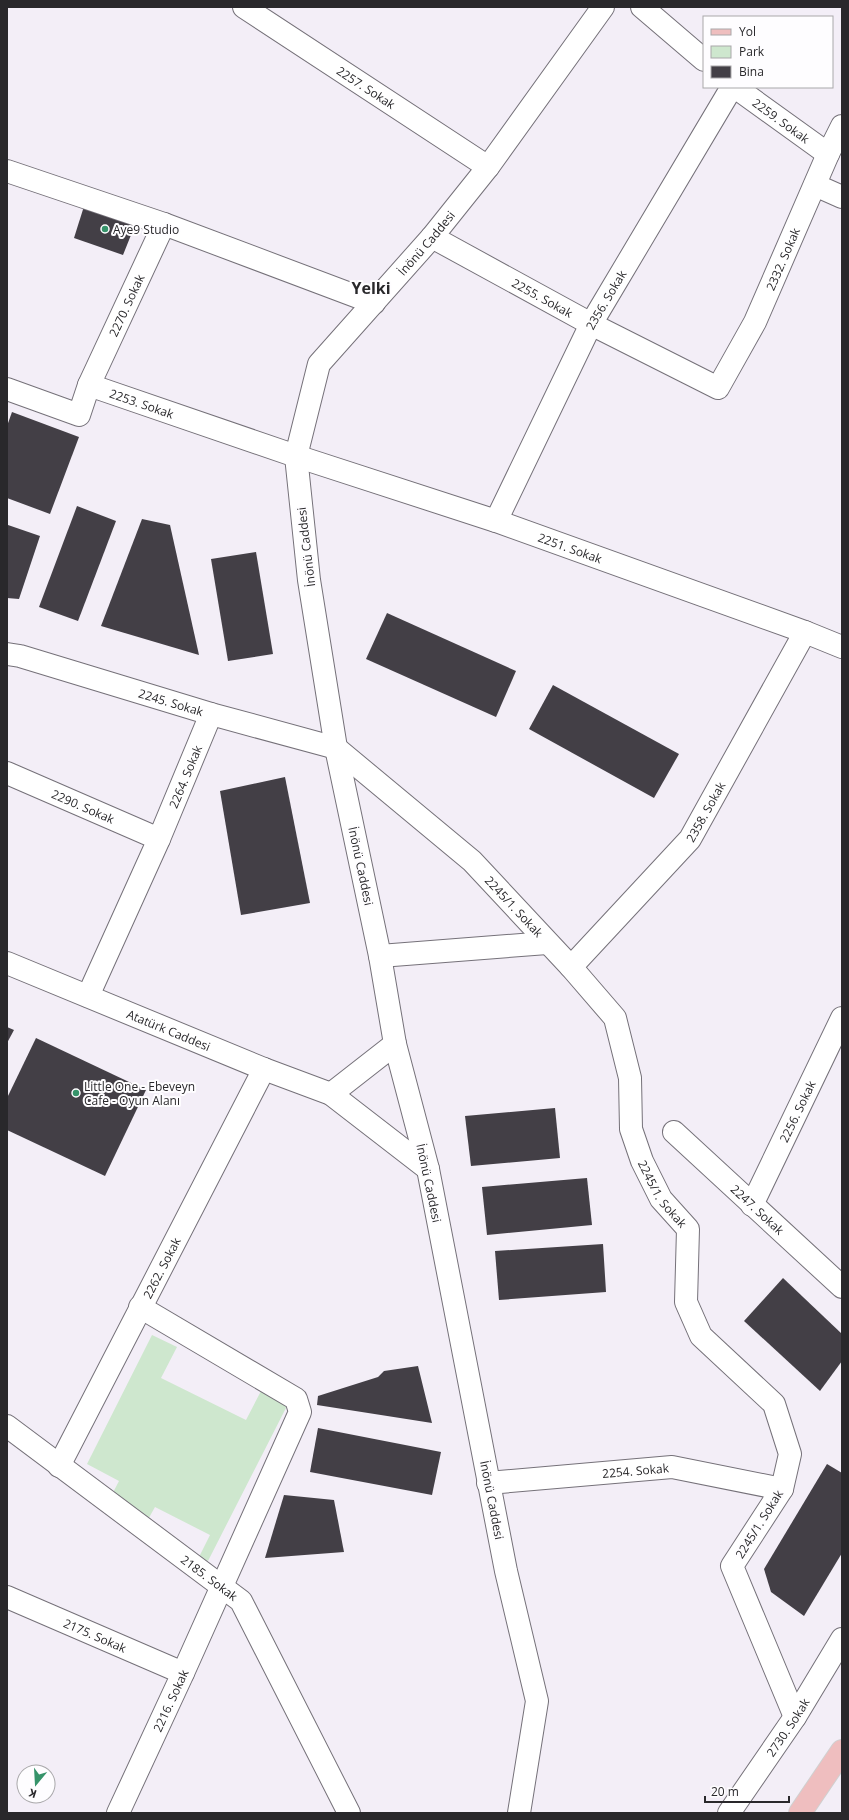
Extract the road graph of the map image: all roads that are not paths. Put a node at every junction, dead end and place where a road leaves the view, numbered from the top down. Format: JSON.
{"nodes":[{"id":1,"x":244,"y":7,"type":"edge"},
{"id":2,"x":603,"y":7,"type":"edge"},
{"id":3,"x":642,"y":7,"type":"edge"},
{"id":4,"x":703,"y":59,"type":"edge"},
{"id":5,"x":733,"y":88,"type":"edge"},
{"id":6,"x":735,"y":88,"type":"edge"},
{"id":7,"x":842,"y":126,"type":"edge"},
{"id":8,"x":828,"y":154,"type":"junction"},
{"id":9,"x":488,"y":167,"type":"junction"},
{"id":10,"x":7,"y":171,"type":"edge"},
{"id":11,"x":815,"y":185,"type":"junction"},
{"id":12,"x":842,"y":197,"type":"edge"},
{"id":13,"x":164,"y":224,"type":"junction"},
{"id":14,"x":432,"y":236,"type":"junction"},
{"id":15,"x":374,"y":303,"type":"junction"},
{"id":16,"x":591,"y":324,"type":"junction"},
{"id":17,"x":89,"y":385,"type":"junction"},
{"id":18,"x":718,"y":388,"type":"joint"},
{"id":19,"x":7,"y":389,"type":"edge"},
{"id":20,"x":296,"y":456,"type":"junction"},
{"id":21,"x":496,"y":522,"type":"junction"},
{"id":22,"x":805,"y":632,"type":"junction"},
{"id":23,"x":842,"y":647,"type":"edge"},
{"id":24,"x":7,"y":654,"type":"edge"},
{"id":25,"x":210,"y":714,"type":"junction"},
{"id":26,"x":336,"y":748,"type":"junction"},
{"id":27,"x":7,"y":773,"type":"edge"},
{"id":28,"x":159,"y":839,"type":"junction"},
{"id":29,"x":547,"y":943,"type":"junction"},
{"id":30,"x":380,"y":956,"type":"junction"},
{"id":31,"x":7,"y":963,"type":"edge"},
{"id":32,"x":571,"y":967,"type":"junction"},
{"id":33,"x":88,"y":996,"type":"junction"},
{"id":34,"x":842,"y":1018,"type":"edge"},
{"id":35,"x":395,"y":1044,"type":"junction"},
{"id":36,"x":264,"y":1069,"type":"junction"},
{"id":37,"x":331,"y":1094,"type":"junction"},
{"id":38,"x":674,"y":1132,"type":"dead end"},
{"id":39,"x":428,"y":1169,"type":"junction"},
{"id":40,"x":752,"y":1205,"type":"junction"},
{"id":41,"x":842,"y":1287,"type":"edge"},
{"id":42,"x":140,"y":1307,"type":"junction"},
{"id":43,"x":7,"y":1426,"type":"edge"},
{"id":44,"x":59,"y":1466,"type":"junction"},
{"id":45,"x":488,"y":1482,"type":"junction"},
{"id":46,"x":782,"y":1489,"type":"junction"},
{"id":47,"x":221,"y":1586,"type":"junction"},
{"id":48,"x":7,"y":1597,"type":"edge"},
{"id":49,"x":842,"y":1639,"type":"edge"},
{"id":50,"x":183,"y":1672,"type":"junction"},
{"id":51,"x":795,"y":1717,"type":"junction"},
{"id":52,"x":842,"y":1751,"type":"edge"},
{"id":53,"x":118,"y":1813,"type":"edge"},
{"id":54,"x":350,"y":1813,"type":"edge"},
{"id":55,"x":519,"y":1813,"type":"edge"},
{"id":56,"x":729,"y":1813,"type":"edge"},
{"id":57,"x":800,"y":1813,"type":"edge"}],
"edges":[{"from":1,"to":9,"type":"street","name":"2257. Sokak"},
{"from":2,"to":9,"type":"street","name":"İnönü Caddesi"},
{"from":3,"to":4,"type":"street"},
{"from":5,"to":16,"type":"street","name":"2356. Sokak"},
{"from":6,"to":8,"type":"street","name":"2259. Sokak"},
{"from":7,"to":8,"type":"street","name":"2332. Sokak"},
{"from":8,"to":11,"type":"street","name":"2332. Sokak"},
{"from":9,"to":14,"type":"street","name":"İnönü Caddesi"},
{"from":10,"to":13,"type":"street"},
{"from":11,"to":12,"type":"street"},
{"from":11,"to":18,"type":"street","name":"2332. Sokak"},
{"from":13,"to":15,"type":"street"},
{"from":13,"to":17,"type":"street","name":"2270. Sokak"},
{"from":14,"to":15,"type":"street","name":"İnönü Caddesi"},
{"from":14,"to":16,"type":"street","name":"2255. Sokak"},
{"from":15,"to":20,"type":"street","name":"İnönü Caddesi"},
{"from":16,"to":18,"type":"street","name":"2255. Sokak"},
{"from":16,"to":21,"type":"street","name":"2356. Sokak"},
{"from":17,"to":19,"type":"street"},
{"from":17,"to":20,"type":"street","name":"2253. Sokak"},
{"from":20,"to":21,"type":"street","name":"2251. Sokak"},
{"from":20,"to":26,"type":"street","name":"İnönü Caddesi"},
{"from":21,"to":22,"type":"street","name":"2251. Sokak"},
{"from":22,"to":23,"type":"street","name":"2251. Sokak"},
{"from":22,"to":32,"type":"street","name":"2358. Sokak"},
{"from":24,"to":25,"type":"street","name":"2245. Sokak"},
{"from":25,"to":26,"type":"street","name":"2245. Sokak"},
{"from":25,"to":28,"type":"street","name":"2264. Sokak"},
{"from":26,"to":29,"type":"street","name":"2245/1. Sokak"},
{"from":26,"to":30,"type":"street","name":"İnönü Caddesi"},
{"from":27,"to":28,"type":"street","name":"2290. Sokak"},
{"from":28,"to":33,"type":"street","name":"2264. Sokak"},
{"from":29,"to":30,"type":"street"},
{"from":29,"to":32,"type":"street","name":"2245/1. Sokak"},
{"from":30,"to":35,"type":"street","name":"İnönü Caddesi"},
{"from":31,"to":33,"type":"street","name":"Atatürk Caddesi"},
{"from":32,"to":46,"type":"street","name":"2245/1. Sokak"},
{"from":33,"to":36,"type":"street","name":"Atatürk Caddesi"},
{"from":34,"to":40,"type":"street","name":"2256. Sokak"},
{"from":35,"to":37,"type":"street"},
{"from":35,"to":39,"type":"street","name":"İnönü Caddesi"},
{"from":36,"to":37,"type":"street","name":"Atatürk Caddesi"},
{"from":36,"to":42,"type":"street","name":"2262. Sokak"},
{"from":37,"to":39,"type":"street","name":"Atatürk Caddesi"},
{"from":38,"to":40,"type":"street","name":"2247. Sokak"},
{"from":39,"to":45,"type":"street","name":"İnönü Caddesi"},
{"from":40,"to":41,"type":"street","name":"2247. Sokak"},
{"from":42,"to":44,"type":"street","name":"2262. Sokak"},
{"from":42,"to":47,"type":"street","name":"2216. Sokak"},
{"from":43,"to":44,"type":"street","name":"2185. Sokak"},
{"from":44,"to":47,"type":"street","name":"2185. Sokak"},
{"from":45,"to":46,"type":"street","name":"2254. Sokak"},
{"from":45,"to":55,"type":"street","name":"İnönü Caddesi"},
{"from":46,"to":51,"type":"street","name":"2245/1. Sokak"},
{"from":47,"to":50,"type":"street","name":"2216. Sokak"},
{"from":47,"to":54,"type":"street","name":"2185. Sokak"},
{"from":48,"to":50,"type":"street","name":"2175. Sokak"},
{"from":49,"to":51,"type":"street","name":"2730. Sokak"},
{"from":50,"to":53,"type":"street","name":"2216. Sokak"},
{"from":51,"to":56,"type":"street","name":"2730. Sokak"},
{"from":52,"to":57,"type":"main road"}]}
